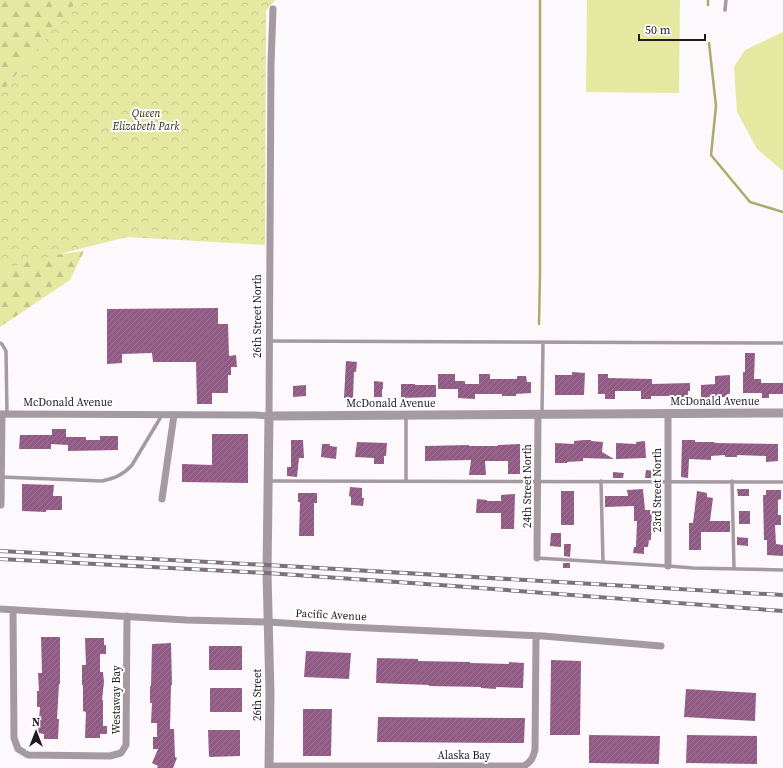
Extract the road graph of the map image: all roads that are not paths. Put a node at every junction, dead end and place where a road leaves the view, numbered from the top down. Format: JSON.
{"nodes":[{"id":1,"x":726,"y":0,"type":"edge"},
{"id":2,"x":273,"y":9,"type":"dead end"},
{"id":3,"x":726,"y":10,"type":"dead end"},
{"id":4,"x":269,"y":341,"type":"junction"},
{"id":5,"x":543,"y":342,"type":"junction"},
{"id":6,"x":783,"y":342,"type":"edge"},
{"id":7,"x":0,"y":343,"type":"edge"},
{"id":8,"x":783,"y":413,"type":"edge"},
{"id":9,"x":3,"y":414,"type":"edge"},
{"id":10,"x":162,"y":414,"type":"junction"},
{"id":11,"x":540,"y":414,"type":"junction"},
{"id":12,"x":668,"y":414,"type":"junction"},
{"id":13,"x":174,"y":415,"type":"junction"},
{"id":14,"x":406,"y":415,"type":"junction"},
{"id":15,"x":269,"y":416,"type":"junction"},
{"id":16,"x":1,"y":477,"type":"edge"},
{"id":17,"x":268,"y":481,"type":"junction"},
{"id":18,"x":406,"y":481,"type":"junction"},
{"id":19,"x":538,"y":481,"type":"junction"},
{"id":20,"x":601,"y":481,"type":"junction"},
{"id":21,"x":668,"y":481,"type":"junction"},
{"id":22,"x":732,"y":481,"type":"junction"},
{"id":23,"x":783,"y":482,"type":"edge"},
{"id":24,"x":162,"y":499,"type":"dead end"},
{"id":25,"x":1,"y":505,"type":"dead end"},
{"id":26,"x":537,"y":558,"type":"joint"},
{"id":27,"x":604,"y":562,"type":"junction"},
{"id":28,"x":668,"y":566,"type":"junction"},
{"id":29,"x":734,"y":569,"type":"junction"},
{"id":30,"x":783,"y":570,"type":"edge"},
{"id":31,"x":0,"y":609,"type":"edge"},
{"id":32,"x":13,"y":610,"type":"junction"},
{"id":33,"x":127,"y":616,"type":"junction"},
{"id":34,"x":268,"y":622,"type":"junction"},
{"id":35,"x":536,"y":636,"type":"junction"},
{"id":36,"x":661,"y":646,"type":"dead end"},
{"id":37,"x":269,"y":767,"type":"edge"}],
"edges":[{"from":1,"to":3,"type":"lane"},
{"from":2,"to":4,"type":"street","name":"26th Street North"},
{"from":4,"to":5,"type":"lane"},
{"from":4,"to":15,"type":"street","name":"26th Street North"},
{"from":5,"to":6,"type":"lane"},
{"from":5,"to":11,"type":"lane"},
{"from":7,"to":9,"type":"lane"},
{"from":8,"to":12,"type":"street","name":"McDonald Avenue"},
{"from":9,"to":10,"type":"street","name":"McDonald Avenue"},
{"from":9,"to":16,"type":"street"},
{"from":10,"to":13,"type":"street","name":"McDonald Avenue"},
{"from":10,"to":16,"type":"lane"},
{"from":11,"to":12,"type":"street","name":"McDonald Avenue"},
{"from":11,"to":14,"type":"street","name":"McDonald Avenue"},
{"from":11,"to":19,"type":"street","name":"24th Street North"},
{"from":12,"to":21,"type":"street","name":"23rd Street North"},
{"from":13,"to":15,"type":"street","name":"McDonald Avenue"},
{"from":13,"to":24,"type":"street"},
{"from":14,"to":15,"type":"street","name":"McDonald Avenue"},
{"from":14,"to":18,"type":"lane"},
{"from":15,"to":17,"type":"street","name":"26th Street North"},
{"from":16,"to":25,"type":"street"},
{"from":17,"to":18,"type":"lane"},
{"from":17,"to":34,"type":"street","name":"26th Street North"},
{"from":18,"to":19,"type":"lane"},
{"from":19,"to":20,"type":"lane"},
{"from":19,"to":26,"type":"street","name":"24th Street North"},
{"from":20,"to":21,"type":"lane"},
{"from":20,"to":27,"type":"lane"},
{"from":21,"to":22,"type":"lane"},
{"from":21,"to":28,"type":"street","name":"23rd Street North"},
{"from":22,"to":23,"type":"lane"},
{"from":22,"to":29,"type":"lane"},
{"from":26,"to":27,"type":"lane"},
{"from":27,"to":28,"type":"lane"},
{"from":28,"to":29,"type":"lane"},
{"from":29,"to":30,"type":"lane"},
{"from":31,"to":32,"type":"street","name":"Pacific Avenue"},
{"from":32,"to":33,"type":"street","name":"Pacific Avenue"},
{"from":32,"to":33,"type":"street","name":"Westaway Bay"},
{"from":33,"to":34,"type":"street","name":"Pacific Avenue"},
{"from":34,"to":35,"type":"street","name":"Pacific Avenue"},
{"from":34,"to":37,"type":"street","name":"26th Street"},
{"from":35,"to":36,"type":"street","name":"Pacific Avenue"},
{"from":35,"to":37,"type":"street","name":"Alaska Bay"}]}
